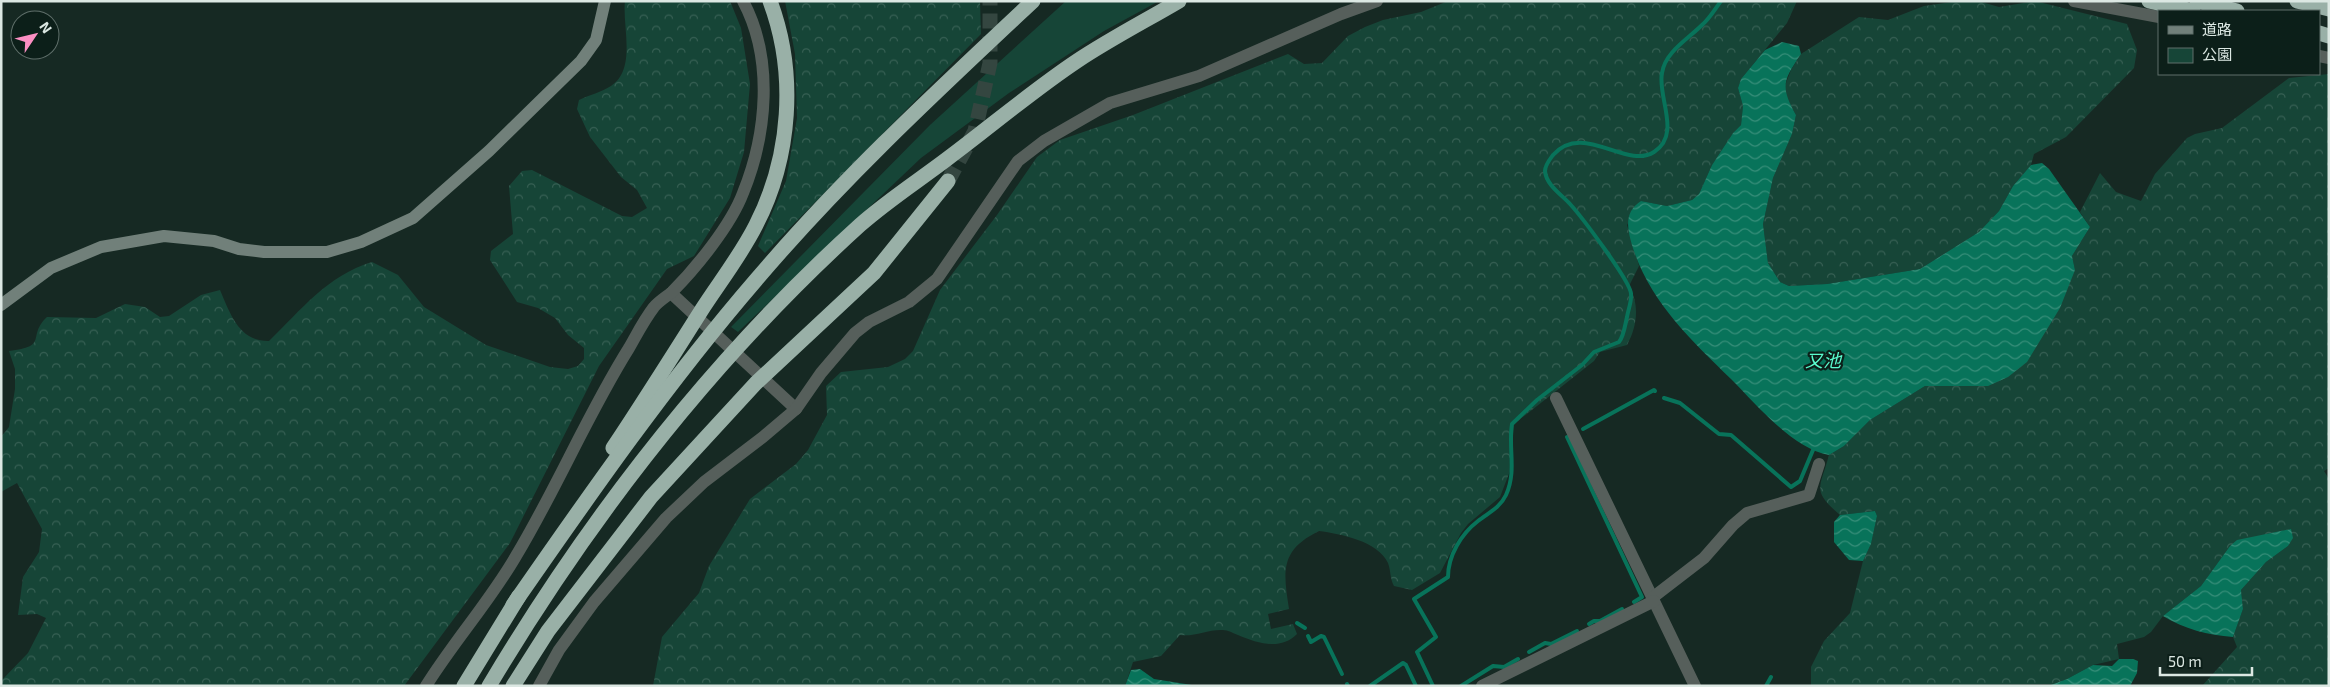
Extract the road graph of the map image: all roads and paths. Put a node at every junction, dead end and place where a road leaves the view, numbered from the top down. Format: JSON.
{"nodes":[{"id":1,"x":605,"y":1,"type":"edge"},
{"id":2,"x":743,"y":1,"type":"edge"},
{"id":3,"x":770,"y":1,"type":"edge"},
{"id":4,"x":1033,"y":1,"type":"edge"},
{"id":5,"x":1179,"y":1,"type":"edge"},
{"id":6,"x":1377,"y":1,"type":"edge"},
{"id":7,"x":2074,"y":1,"type":"edge"},
{"id":8,"x":2149,"y":1,"type":"edge"},
{"id":9,"x":2198,"y":1,"type":"edge"},
{"id":10,"x":2298,"y":1,"type":"edge"},
{"id":11,"x":2323,"y":1,"type":"edge"},
{"id":12,"x":2329,"y":3,"type":"edge"},
{"id":13,"x":2329,"y":9,"type":"edge"},
{"id":14,"x":2189,"y":10,"type":"edge"},
{"id":15,"x":2232,"y":10,"type":"edge"},
{"id":16,"x":2158,"y":17,"type":"edge"},
{"id":17,"x":948,"y":181,"type":"tunnel mouth"},
{"id":18,"x":675,"y":296,"type":"junction"},
{"id":19,"x":1,"y":305,"type":"edge"},
{"id":20,"x":1556,"y":398,"type":"dead end"},
{"id":21,"x":792,"y":406,"type":"junction"},
{"id":22,"x":1818,"y":464,"type":"dead end"},
{"id":23,"x":1653,"y":600,"type":"junction"},
{"id":24,"x":513,"y":605,"type":"junction"},
{"id":25,"x":426,"y":686,"type":"edge"},
{"id":26,"x":464,"y":686,"type":"edge"},
{"id":27,"x":489,"y":686,"type":"edge"},
{"id":28,"x":513,"y":686,"type":"edge"},
{"id":29,"x":539,"y":686,"type":"edge"},
{"id":30,"x":1482,"y":686,"type":"edge"},
{"id":31,"x":1695,"y":686,"type":"edge"}],
"edges":[{"from":1,"to":19,"type":"street"},
{"from":2,"to":18,"type":"street"},
{"from":3,"to":24,"type":"highway"},
{"from":4,"to":24,"type":"highway"},
{"from":5,"to":27,"type":"highway"},
{"from":6,"to":21,"type":"street"},
{"from":7,"to":16,"type":"street"},
{"from":8,"to":14,"type":"highway"},
{"from":9,"to":15,"type":"highway"},
{"from":10,"to":13,"type":"highway"},
{"from":11,"to":12,"type":"highway"},
{"from":17,"to":28,"type":"highway"},
{"from":18,"to":21,"type":"street"},
{"from":18,"to":25,"type":"street"},
{"from":20,"to":23,"type":"street"},
{"from":21,"to":29,"type":"street"},
{"from":22,"to":23,"type":"street"},
{"from":23,"to":30,"type":"street"},
{"from":23,"to":31,"type":"street"},
{"from":24,"to":26,"type":"highway"}]}
